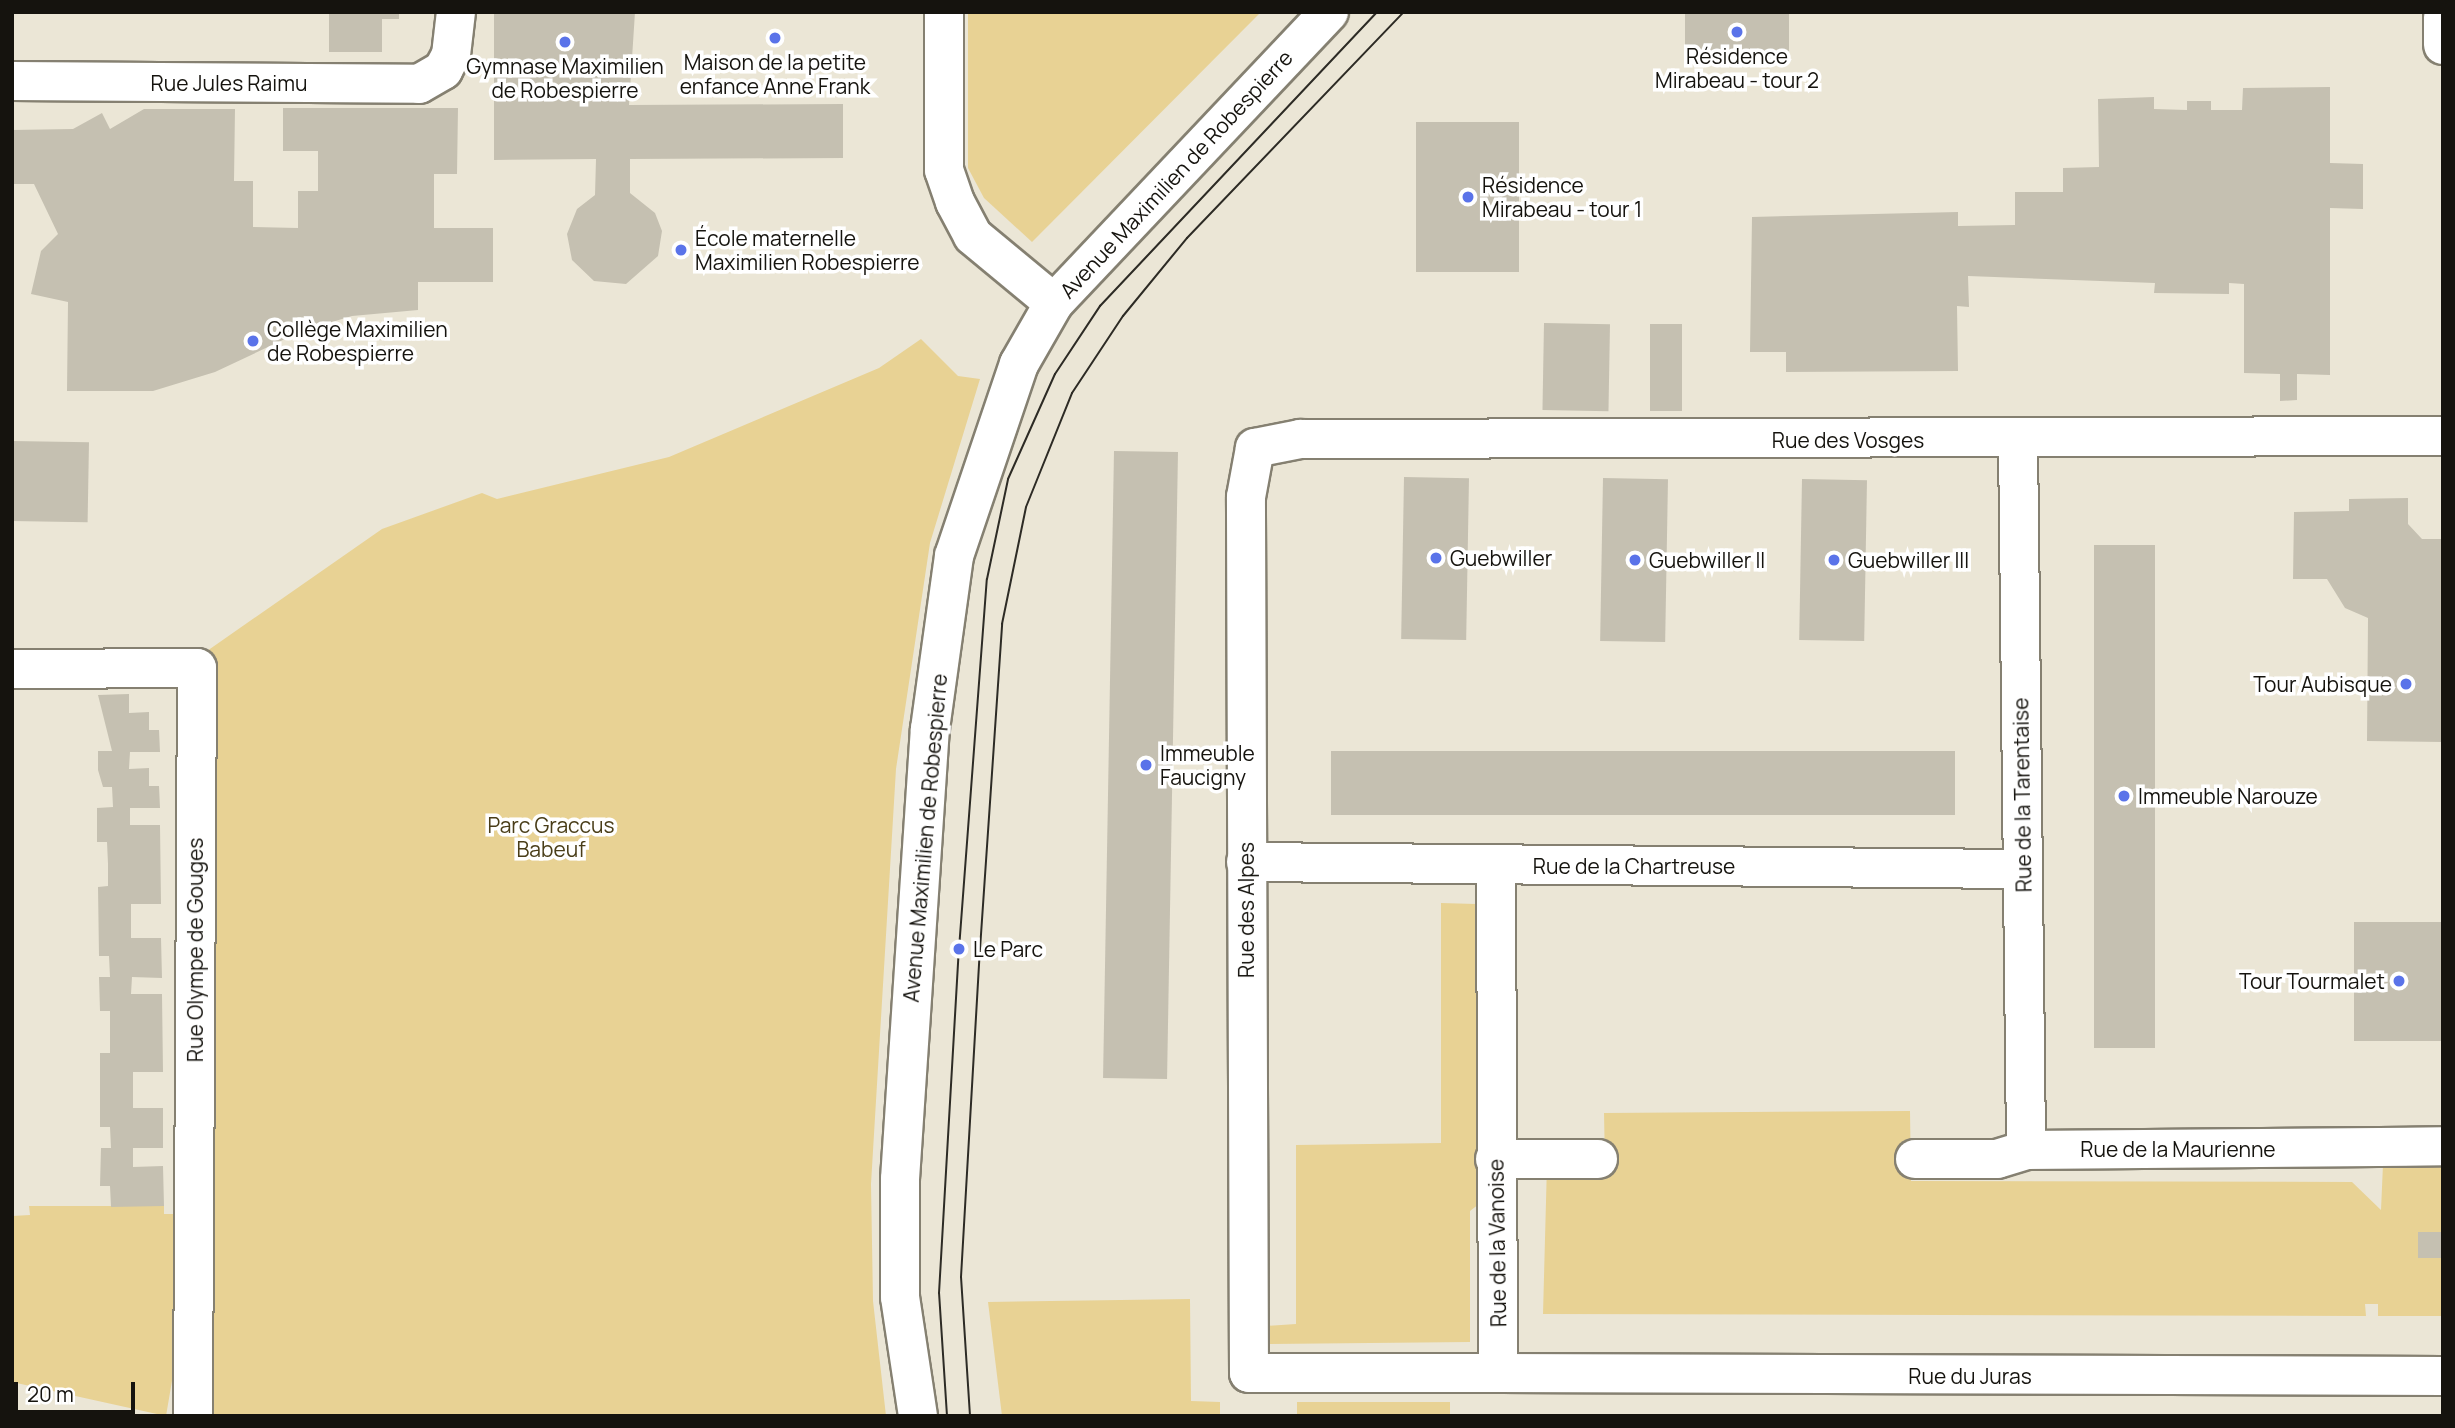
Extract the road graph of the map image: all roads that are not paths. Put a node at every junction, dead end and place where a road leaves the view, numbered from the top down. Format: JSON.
{"nodes":[{"id":1,"x":456,"y":12,"type":"edge"},
{"id":2,"x":944,"y":12,"type":"edge"},
{"id":3,"x":1329,"y":12,"type":"edge"},
{"id":4,"x":2443,"y":17,"type":"edge"},
{"id":5,"x":2443,"y":45,"type":"edge"},
{"id":6,"x":12,"y":82,"type":"edge"},
{"id":7,"x":1054,"y":303,"type":"junction"},
{"id":8,"x":2443,"y":436,"type":"edge"},
{"id":9,"x":2018,"y":440,"type":"junction"},
{"id":10,"x":1255,"y":448,"type":"joint"},
{"id":11,"x":12,"y":668,"type":"edge"},
{"id":12,"x":1246,"y":863,"type":"junction"},
{"id":13,"x":1496,"y":865,"type":"junction"},
{"id":14,"x":2023,"y":870,"type":"junction"},
{"id":15,"x":2443,"y":1146,"type":"edge"},
{"id":16,"x":2026,"y":1150,"type":"junction"},
{"id":17,"x":1495,"y":1159,"type":"junction"},
{"id":18,"x":1598,"y":1159,"type":"dead end"},
{"id":19,"x":1915,"y":1159,"type":"dead end"},
{"id":20,"x":1498,"y":1373,"type":"junction"},
{"id":21,"x":2443,"y":1376,"type":"edge"},
{"id":22,"x":194,"y":1416,"type":"edge"},
{"id":23,"x":918,"y":1416,"type":"edge"}],
"edges":[{"from":1,"to":6,"type":"street","name":"Rue Jules Raimu"},
{"from":2,"to":7,"type":"street"},
{"from":3,"to":7,"type":"street","name":"Avenue Maximilien de Robespierre"},
{"from":4,"to":5,"type":"street"},
{"from":7,"to":23,"type":"street","name":"Avenue Maximilien de Robespierre"},
{"from":8,"to":9,"type":"street","name":"Rue des Vosges"},
{"from":9,"to":10,"type":"street","name":"Rue des Vosges"},
{"from":9,"to":14,"type":"street","name":"Rue de la Tarentaise"},
{"from":10,"to":12,"type":"street","name":"Rue des Alpes"},
{"from":11,"to":22,"type":"street","name":"Rue Olympe de Gouges"},
{"from":12,"to":13,"type":"street","name":"Rue de la Chartreuse"},
{"from":12,"to":20,"type":"street","name":"Rue des Alpes"},
{"from":13,"to":14,"type":"street","name":"Rue de la Chartreuse"},
{"from":13,"to":17,"type":"street","name":"Rue de la Vanoise"},
{"from":14,"to":16,"type":"street","name":"Rue de la Tarentaise"},
{"from":15,"to":16,"type":"street","name":"Rue de la Maurienne"},
{"from":16,"to":19,"type":"street","name":"Rue de la Maurienne"},
{"from":17,"to":18,"type":"street"},
{"from":17,"to":20,"type":"street","name":"Rue de la Vanoise"},
{"from":20,"to":21,"type":"street","name":"Rue du Juras"}]}
